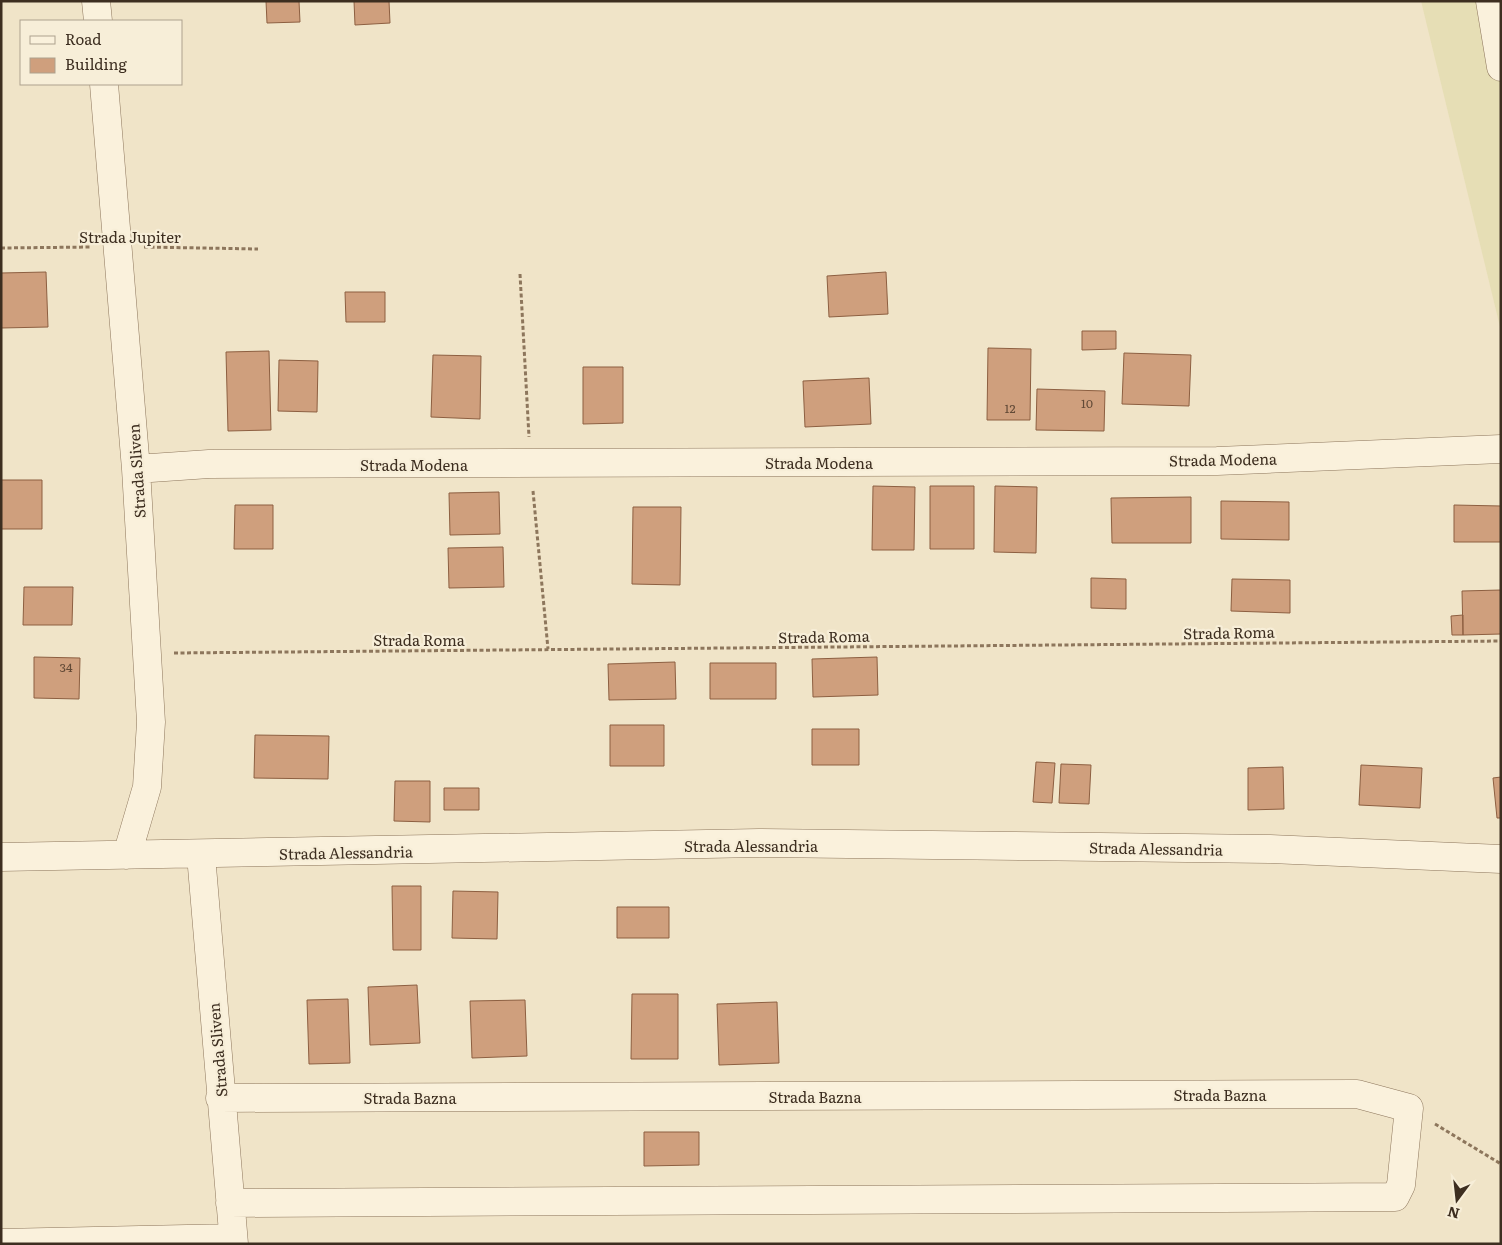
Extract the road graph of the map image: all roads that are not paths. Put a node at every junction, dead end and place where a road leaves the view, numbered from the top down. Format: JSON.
{"nodes":[{"id":1,"x":96,"y":1,"type":"edge"},
{"id":2,"x":1490,"y":1,"type":"edge"},
{"id":3,"x":98,"y":20,"type":"edge"},
{"id":4,"x":1501,"y":67,"type":"edge"},
{"id":5,"x":104,"y":85,"type":"edge"},
{"id":6,"x":1501,"y":449,"type":"edge"},
{"id":7,"x":136,"y":469,"type":"junction"},
{"id":8,"x":127,"y":855,"type":"junction"},
{"id":9,"x":201,"y":855,"type":"junction"},
{"id":10,"x":1,"y":857,"type":"edge"},
{"id":11,"x":1501,"y":859,"type":"edge"},
{"id":12,"x":220,"y":1098,"type":"junction"},
{"id":13,"x":230,"y":1203,"type":"junction"},
{"id":14,"x":234,"y":1241,"type":"edge"},
{"id":15,"x":1,"y":1243,"type":"edge"}],
"edges":[{"from":1,"to":3,"type":"street"},
{"from":2,"to":4,"type":"street"},
{"from":5,"to":7,"type":"street","name":"Strada Sliven"},
{"from":6,"to":7,"type":"street","name":"Strada Modena"},
{"from":7,"to":8,"type":"street","name":"Strada Sliven"},
{"from":8,"to":9,"type":"street","name":"Strada Alessandria"},
{"from":8,"to":10,"type":"street","name":"Strada Alessandria"},
{"from":9,"to":11,"type":"street","name":"Strada Alessandria"},
{"from":9,"to":12,"type":"street","name":"Strada Sliven"},
{"from":12,"to":13,"type":"street","name":"Strada Sliven"},
{"from":12,"to":13,"type":"street","name":"Strada Bazna"},
{"from":13,"to":14,"type":"street","name":"Strada Sliven"},
{"from":14,"to":15,"type":"street"}]}
